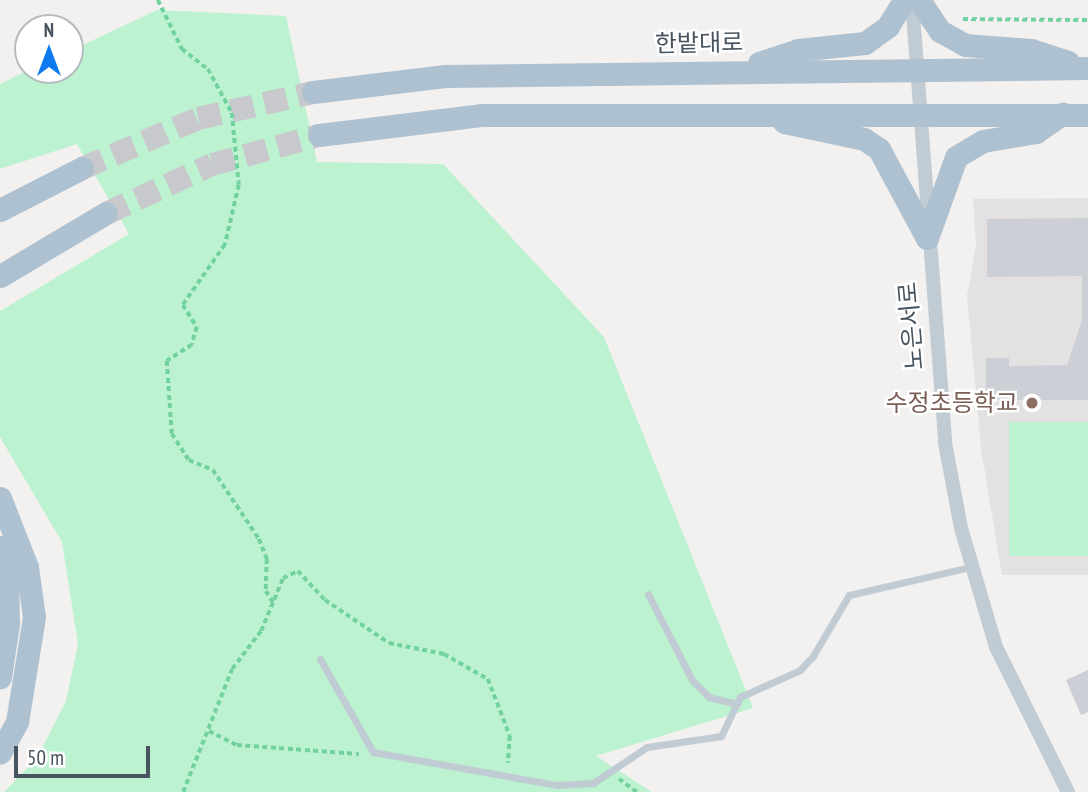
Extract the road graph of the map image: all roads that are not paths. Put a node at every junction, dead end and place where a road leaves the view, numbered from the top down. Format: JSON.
{"nodes":[{"id":1,"x":904,"y":0,"type":"edge"},
{"id":2,"x":912,"y":0,"type":"edge"},
{"id":3,"x":919,"y":0,"type":"edge"},
{"id":4,"x":1088,"y":67,"type":"edge"},
{"id":5,"x":743,"y":68,"type":"junction"},
{"id":6,"x":914,"y":70,"type":"junction"},
{"id":7,"x":313,"y":92,"type":"tunnel mouth"},
{"id":8,"x":740,"y":111,"type":"junction"},
{"id":9,"x":916,"y":112,"type":"junction"},
{"id":10,"x":1062,"y":114,"type":"junction"},
{"id":11,"x":1088,"y":115,"type":"edge"},
{"id":12,"x":320,"y":135,"type":"tunnel mouth"},
{"id":13,"x":82,"y":168,"type":"tunnel mouth"},
{"id":14,"x":5,"y":205,"type":"edge"},
{"id":15,"x":106,"y":213,"type":"tunnel mouth"},
{"id":16,"x":927,"y":238,"type":"junction"},
{"id":17,"x":0,"y":276,"type":"edge"},
{"id":18,"x":0,"y":498,"type":"edge"},
{"id":19,"x":0,"y":547,"type":"edge"},
{"id":20,"x":970,"y":567,"type":"junction"},
{"id":21,"x":648,"y":594,"type":"dead end"},
{"id":22,"x":320,"y":659,"type":"dead end"},
{"id":23,"x":0,"y":677,"type":"edge"},
{"id":24,"x":737,"y":704,"type":"junction"},
{"id":25,"x":0,"y":753,"type":"edge"},
{"id":26,"x":1068,"y":792,"type":"edge"}],
"edges":[{"from":1,"to":5,"type":"main road"},
{"from":2,"to":6,"type":"street","name":"노은서로"},
{"from":3,"to":4,"type":"main road"},
{"from":4,"to":6,"type":"main road","name":"한밭대로"},
{"from":5,"to":6,"type":"main road","name":"한밭대로"},
{"from":5,"to":7,"type":"main road","name":"한밭대로"},
{"from":6,"to":9,"type":"street","name":"노은서로"},
{"from":8,"to":9,"type":"main road"},
{"from":8,"to":12,"type":"main road"},
{"from":8,"to":16,"type":"main road"},
{"from":9,"to":10,"type":"main road"},
{"from":9,"to":16,"type":"street","name":"노은서로"},
{"from":10,"to":11,"type":"main road"},
{"from":10,"to":16,"type":"main road"},
{"from":13,"to":14,"type":"main road"},
{"from":15,"to":17,"type":"main road"},
{"from":16,"to":20,"type":"street","name":"노은서로"},
{"from":18,"to":25,"type":"main road"},
{"from":19,"to":23,"type":"main road"},
{"from":20,"to":24,"type":"lane"},
{"from":20,"to":26,"type":"street","name":"노은서로"},
{"from":21,"to":24,"type":"lane"},
{"from":22,"to":24,"type":"lane"}]}
